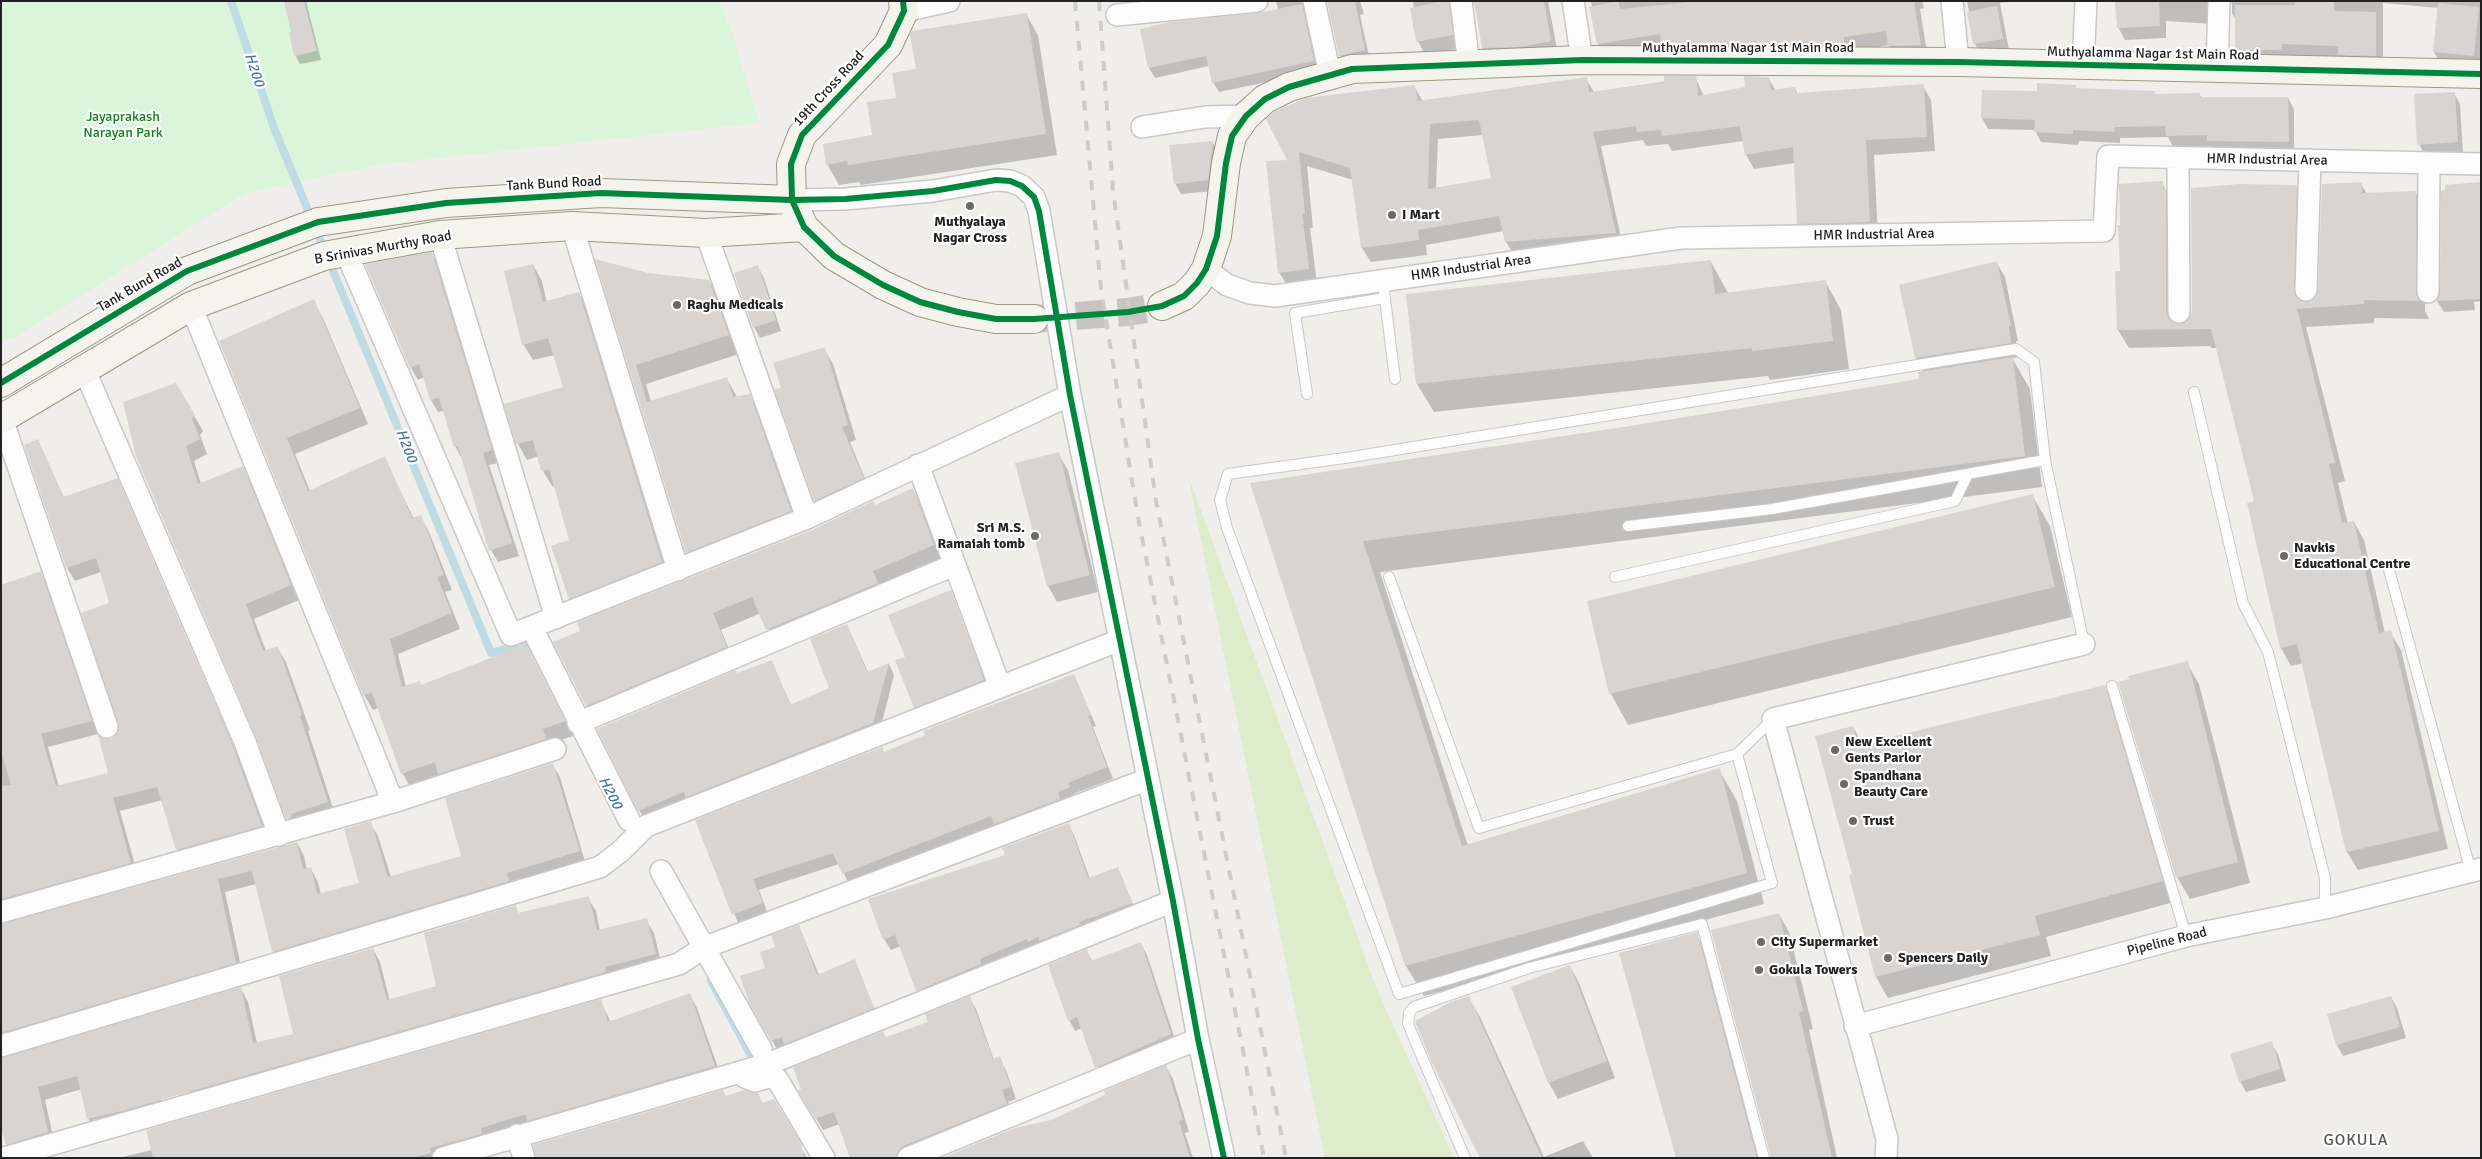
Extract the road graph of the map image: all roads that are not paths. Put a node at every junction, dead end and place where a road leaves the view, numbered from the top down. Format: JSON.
{"nodes":[{"id":1,"x":949,"y":1,"type":"edge"},
{"id":2,"x":1257,"y":1,"type":"edge"},
{"id":3,"x":1314,"y":1,"type":"edge"},
{"id":4,"x":1461,"y":1,"type":"edge"},
{"id":5,"x":1573,"y":1,"type":"edge"},
{"id":6,"x":1952,"y":1,"type":"edge"},
{"id":7,"x":2086,"y":1,"type":"edge"},
{"id":8,"x":2219,"y":1,"type":"edge"},
{"id":9,"x":904,"y":6,"type":"edge"},
{"id":10,"x":1117,"y":15,"type":"dead end"},
{"id":11,"x":1582,"y":60,"type":"junction"},
{"id":12,"x":1958,"y":62,"type":"junction"},
{"id":13,"x":1469,"y":65,"type":"junction"},
{"id":14,"x":2083,"y":65,"type":"junction"},
{"id":15,"x":2217,"y":68,"type":"junction"},
{"id":16,"x":2481,"y":74,"type":"edge"},
{"id":17,"x":1330,"y":75,"type":"junction"},
{"id":18,"x":1246,"y":116,"type":"junction"},
{"id":19,"x":1142,"y":126,"type":"dead end"},
{"id":20,"x":2178,"y":158,"type":"junction"},
{"id":21,"x":2310,"y":160,"type":"junction"},
{"id":22,"x":2429,"y":163,"type":"junction"},
{"id":23,"x":2481,"y":164,"type":"edge"},
{"id":24,"x":792,"y":200,"type":"junction"},
{"id":25,"x":572,"y":226,"type":"junction"},
{"id":26,"x":804,"y":227,"type":"junction"},
{"id":27,"x":706,"y":233,"type":"junction"},
{"id":28,"x":440,"y":235,"type":"junction"},
{"id":29,"x":334,"y":254,"type":"junction"},
{"id":30,"x":1206,"y":269,"type":"junction"},
{"id":31,"x":1383,"y":289,"type":"junction"},
{"id":32,"x":2306,"y":290,"type":"dead end"},
{"id":33,"x":2428,"y":292,"type":"dead end"},
{"id":34,"x":191,"y":306,"type":"junction"},
{"id":35,"x":1162,"y":306,"type":"tunnel mouth"},
{"id":36,"x":2179,"y":312,"type":"dead end"},
{"id":37,"x":1034,"y":319,"type":"tunnel mouth"},
{"id":38,"x":84,"y":368,"type":"junction"},
{"id":39,"x":1395,"y":379,"type":"dead end"},
{"id":40,"x":1,"y":383,"type":"edge"},
{"id":41,"x":2194,"y":392,"type":"dead end"},
{"id":42,"x":1307,"y":394,"type":"dead end"},
{"id":43,"x":1070,"y":395,"type":"junction"},
{"id":44,"x":2,"y":419,"type":"edge"},
{"id":45,"x":2045,"y":460,"type":"junction"},
{"id":46,"x":918,"y":465,"type":"junction"},
{"id":47,"x":1968,"y":474,"type":"junction"},
{"id":48,"x":807,"y":518,"type":"junction"},
{"id":49,"x":1628,"y":526,"type":"dead end"},
{"id":50,"x":954,"y":565,"type":"junction"},
{"id":51,"x":2388,"y":566,"type":"dead end"},
{"id":52,"x":678,"y":570,"type":"junction"},
{"id":53,"x":1389,"y":577,"type":"dead end"},
{"id":54,"x":1615,"y":577,"type":"dead end"},
{"id":55,"x":556,"y":618,"type":"junction"},
{"id":56,"x":532,"y":628,"type":"junction"},
{"id":57,"x":1120,"y":640,"type":"junction"},
{"id":58,"x":2084,"y":644,"type":"joint"},
{"id":59,"x":2112,"y":686,"type":"dead end"},
{"id":60,"x":1000,"y":687,"type":"junction"},
{"id":61,"x":1773,"y":719,"type":"junction"},
{"id":62,"x":578,"y":722,"type":"junction"},
{"id":63,"x":107,"y":728,"type":"dead end"},
{"id":64,"x":555,"y":749,"type":"dead end"},
{"id":65,"x":1736,"y":754,"type":"junction"},
{"id":66,"x":1148,"y":779,"type":"junction"},
{"id":67,"x":393,"y":802,"type":"junction"},
{"id":68,"x":629,"y":820,"type":"dead end"},
{"id":69,"x":280,"y":835,"type":"junction"},
{"id":70,"x":660,"y":870,"type":"dead end"},
{"id":71,"x":2476,"y":870,"type":"edge"},
{"id":72,"x":1173,"y":901,"type":"junction"},
{"id":73,"x":2325,"y":908,"type":"junction"},
{"id":74,"x":1,"y":912,"type":"edge"},
{"id":75,"x":2186,"y":936,"type":"junction"},
{"id":76,"x":704,"y":948,"type":"junction"},
{"id":77,"x":1856,"y":1026,"type":"junction"},
{"id":78,"x":1198,"y":1039,"type":"junction"},
{"id":79,"x":1,"y":1046,"type":"edge"},
{"id":80,"x":761,"y":1048,"type":"dead end"},
{"id":81,"x":740,"y":1072,"type":"junction"},
{"id":82,"x":517,"y":1135,"type":"junction"},
{"id":83,"x":4,"y":1158,"type":"edge"},
{"id":84,"x":442,"y":1158,"type":"edge"},
{"id":85,"x":524,"y":1158,"type":"edge"},
{"id":86,"x":824,"y":1158,"type":"edge"},
{"id":87,"x":908,"y":1158,"type":"edge"},
{"id":88,"x":1224,"y":1158,"type":"edge"},
{"id":89,"x":1465,"y":1158,"type":"edge"},
{"id":90,"x":1764,"y":1158,"type":"edge"},
{"id":91,"x":1886,"y":1158,"type":"edge"}],
"edges":[{"from":1,"to":9,"type":"street"},
{"from":2,"to":10,"type":"street"},
{"from":3,"to":17,"type":"street"},
{"from":4,"to":13,"type":"street"},
{"from":5,"to":11,"type":"street"},
{"from":6,"to":12,"type":"street"},
{"from":7,"to":14,"type":"street"},
{"from":8,"to":15,"type":"street"},
{"from":9,"to":24,"type":"street","name":"19th Cross Road"},
{"from":11,"to":12,"type":"street","name":"Muthyalamma Nagar 1st Main Road"},
{"from":11,"to":13,"type":"street","name":"Muthyalamma Nagar 1st Main Road"},
{"from":12,"to":14,"type":"street","name":"Muthyalamma Nagar 1st Main Road"},
{"from":13,"to":17,"type":"street","name":"Muthyalamma Nagar 1st Main Road"},
{"from":14,"to":15,"type":"street","name":"Muthyalamma Nagar 1st Main Road"},
{"from":15,"to":16,"type":"street","name":"Muthyalamma Nagar 1st Main Road"},
{"from":17,"to":18,"type":"street","name":"Muthyalamma Nagar 1st Main Road"},
{"from":18,"to":19,"type":"street"},
{"from":18,"to":30,"type":"street","name":"Muthyalamma Nagar 1st Main Road"},
{"from":20,"to":21,"type":"street","name":"HMR Industrial Area"},
{"from":20,"to":31,"type":"street","name":"HMR Industrial Area"},
{"from":20,"to":36,"type":"street"},
{"from":21,"to":22,"type":"street","name":"HMR Industrial Area"},
{"from":21,"to":32,"type":"street"},
{"from":22,"to":23,"type":"street","name":"HMR Industrial Area"},
{"from":22,"to":33,"type":"street"},
{"from":24,"to":26,"type":"street"},
{"from":24,"to":40,"type":"street","name":"Tank Bund Road"},
{"from":24,"to":43,"type":"street"},
{"from":25,"to":27,"type":"street","name":"B Srinivas Murthy Road"},
{"from":25,"to":28,"type":"street","name":"B Srinivas Murthy Road"},
{"from":25,"to":52,"type":"street"},
{"from":26,"to":27,"type":"street","name":"B Srinivas Murthy Road"},
{"from":26,"to":37,"type":"street"},
{"from":27,"to":48,"type":"street"},
{"from":28,"to":29,"type":"street","name":"B Srinivas Murthy Road"},
{"from":28,"to":55,"type":"street"},
{"from":29,"to":34,"type":"street","name":"B Srinivas Murthy Road"},
{"from":29,"to":56,"type":"street"},
{"from":30,"to":31,"type":"street","name":"HMR Industrial Area"},
{"from":30,"to":35,"type":"street","name":"Muthyalamma Nagar 1st Main Road"},
{"from":31,"to":39,"type":"lane"},
{"from":31,"to":42,"type":"lane"},
{"from":34,"to":38,"type":"street","name":"B Srinivas Murthy Road"},
{"from":34,"to":67,"type":"street"},
{"from":38,"to":44,"type":"street","name":"B Srinivas Murthy Road"},
{"from":38,"to":69,"type":"street"},
{"from":41,"to":73,"type":"lane"},
{"from":43,"to":46,"type":"street"},
{"from":43,"to":57,"type":"street"},
{"from":44,"to":63,"type":"street"},
{"from":45,"to":47,"type":"lane"},
{"from":45,"to":58,"type":"lane"},
{"from":45,"to":65,"type":"lane"},
{"from":46,"to":48,"type":"street"},
{"from":46,"to":50,"type":"street"},
{"from":47,"to":49,"type":"lane"},
{"from":47,"to":54,"type":"lane"},
{"from":48,"to":52,"type":"street"},
{"from":50,"to":60,"type":"street"},
{"from":50,"to":62,"type":"street"},
{"from":51,"to":71,"type":"lane"},
{"from":52,"to":55,"type":"street"},
{"from":53,"to":65,"type":"lane"},
{"from":55,"to":56,"type":"street"},
{"from":56,"to":62,"type":"street"},
{"from":57,"to":60,"type":"street"},
{"from":57,"to":66,"type":"street"},
{"from":58,"to":61,"type":"street"},
{"from":59,"to":75,"type":"lane"},
{"from":60,"to":79,"type":"street"},
{"from":61,"to":65,"type":"lane"},
{"from":61,"to":77,"type":"street"},
{"from":62,"to":68,"type":"street"},
{"from":64,"to":67,"type":"street"},
{"from":66,"to":72,"type":"street"},
{"from":66,"to":76,"type":"street"},
{"from":67,"to":69,"type":"street"},
{"from":69,"to":74,"type":"street"},
{"from":70,"to":76,"type":"street"},
{"from":71,"to":73,"type":"street","name":"Pipeline Road"},
{"from":72,"to":78,"type":"street"},
{"from":72,"to":81,"type":"street"},
{"from":73,"to":75,"type":"street","name":"Pipeline Road"},
{"from":75,"to":77,"type":"street","name":"Pipeline Road"},
{"from":76,"to":80,"type":"street"},
{"from":76,"to":83,"type":"street"},
{"from":77,"to":91,"type":"street"},
{"from":78,"to":87,"type":"street"},
{"from":78,"to":88,"type":"street"},
{"from":81,"to":82,"type":"street"},
{"from":81,"to":86,"type":"street"},
{"from":82,"to":84,"type":"street"},
{"from":82,"to":85,"type":"street"},
{"from":89,"to":90,"type":"lane"}]}
